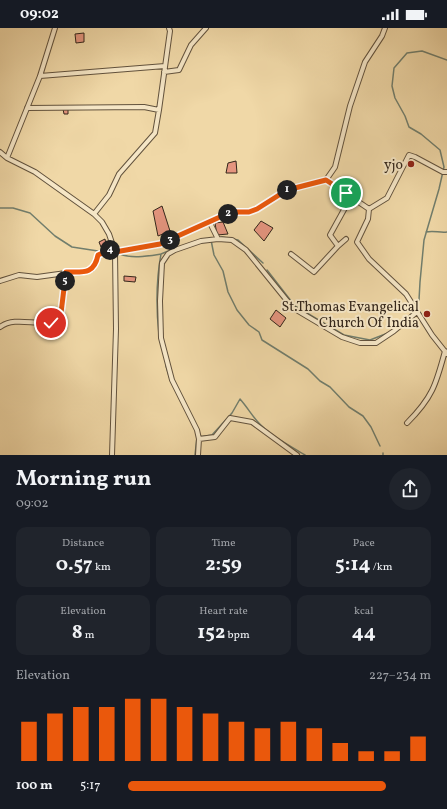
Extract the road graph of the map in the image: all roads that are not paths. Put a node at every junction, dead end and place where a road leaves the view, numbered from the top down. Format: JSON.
{"nodes":[{"id":1,"x":55,"y":28,"type":"edge"},
{"id":2,"x":169,"y":28,"type":"edge"},
{"id":3,"x":206,"y":28,"type":"edge"},
{"id":4,"x":385,"y":28,"type":"edge"},
{"id":5,"x":165,"y":66,"type":"junction"},
{"id":6,"x":164,"y":72,"type":"junction"},
{"id":7,"x":40,"y":76,"type":"junction"},
{"id":8,"x":27,"y":108,"type":"junction"},
{"id":9,"x":159,"y":110,"type":"junction"},
{"id":10,"x":0,"y":152,"type":"edge"},
{"id":11,"x":7,"y":158,"type":"junction"},
{"id":12,"x":447,"y":172,"type":"edge"},
{"id":13,"x":326,"y":180,"type":"junction"},
{"id":14,"x":351,"y":197,"type":"junction"},
{"id":15,"x":369,"y":210,"type":"junction"},
{"id":16,"x":94,"y":214,"type":"junction"},
{"id":17,"x":210,"y":223,"type":"junction"},
{"id":18,"x":216,"y":239,"type":"junction"},
{"id":19,"x":346,"y":239,"type":"dead end"},
{"id":20,"x":338,"y":246,"type":"junction"},
{"id":21,"x":115,"y":250,"type":"junction"},
{"id":22,"x":291,"y":254,"type":"dead end"},
{"id":23,"x":66,"y":272,"type":"junction"},
{"id":24,"x":0,"y":281,"type":"edge"},
{"id":25,"x":417,"y":312,"type":"junction"},
{"id":26,"x":0,"y":327,"type":"edge"},
{"id":27,"x":446,"y":352,"type":"edge"},
{"id":28,"x":407,"y":423,"type":"dead end"},
{"id":29,"x":199,"y":437,"type":"junction"},
{"id":30,"x":112,"y":455,"type":"edge"},
{"id":31,"x":198,"y":455,"type":"edge"},
{"id":32,"x":298,"y":455,"type":"edge"}],
"edges":[{"from":1,"to":7,"type":"street"},
{"from":2,"to":5,"type":"street"},
{"from":3,"to":6,"type":"street"},
{"from":4,"to":13,"type":"street"},
{"from":5,"to":6,"type":"street"},
{"from":5,"to":7,"type":"street"},
{"from":6,"to":9,"type":"street"},
{"from":7,"to":8,"type":"street"},
{"from":8,"to":9,"type":"street"},
{"from":8,"to":11,"type":"street"},
{"from":9,"to":16,"type":"street"},
{"from":10,"to":11,"type":"street"},
{"from":11,"to":16,"type":"street"},
{"from":12,"to":15,"type":"street"},
{"from":13,"to":14,"type":"street"},
{"from":13,"to":17,"type":"street"},
{"from":14,"to":15,"type":"street"},
{"from":14,"to":20,"type":"street"},
{"from":15,"to":25,"type":"street"},
{"from":16,"to":21,"type":"street"},
{"from":17,"to":18,"type":"street"},
{"from":17,"to":21,"type":"street"},
{"from":18,"to":25,"type":"street"},
{"from":18,"to":29,"type":"street"},
{"from":19,"to":20,"type":"street"},
{"from":20,"to":22,"type":"street"},
{"from":21,"to":23,"type":"street"},
{"from":21,"to":30,"type":"street"},
{"from":23,"to":24,"type":"street"},
{"from":23,"to":26,"type":"street"},
{"from":25,"to":27,"type":"street"},
{"from":27,"to":28,"type":"street"},
{"from":29,"to":31,"type":"street"},
{"from":29,"to":32,"type":"street"}]}
